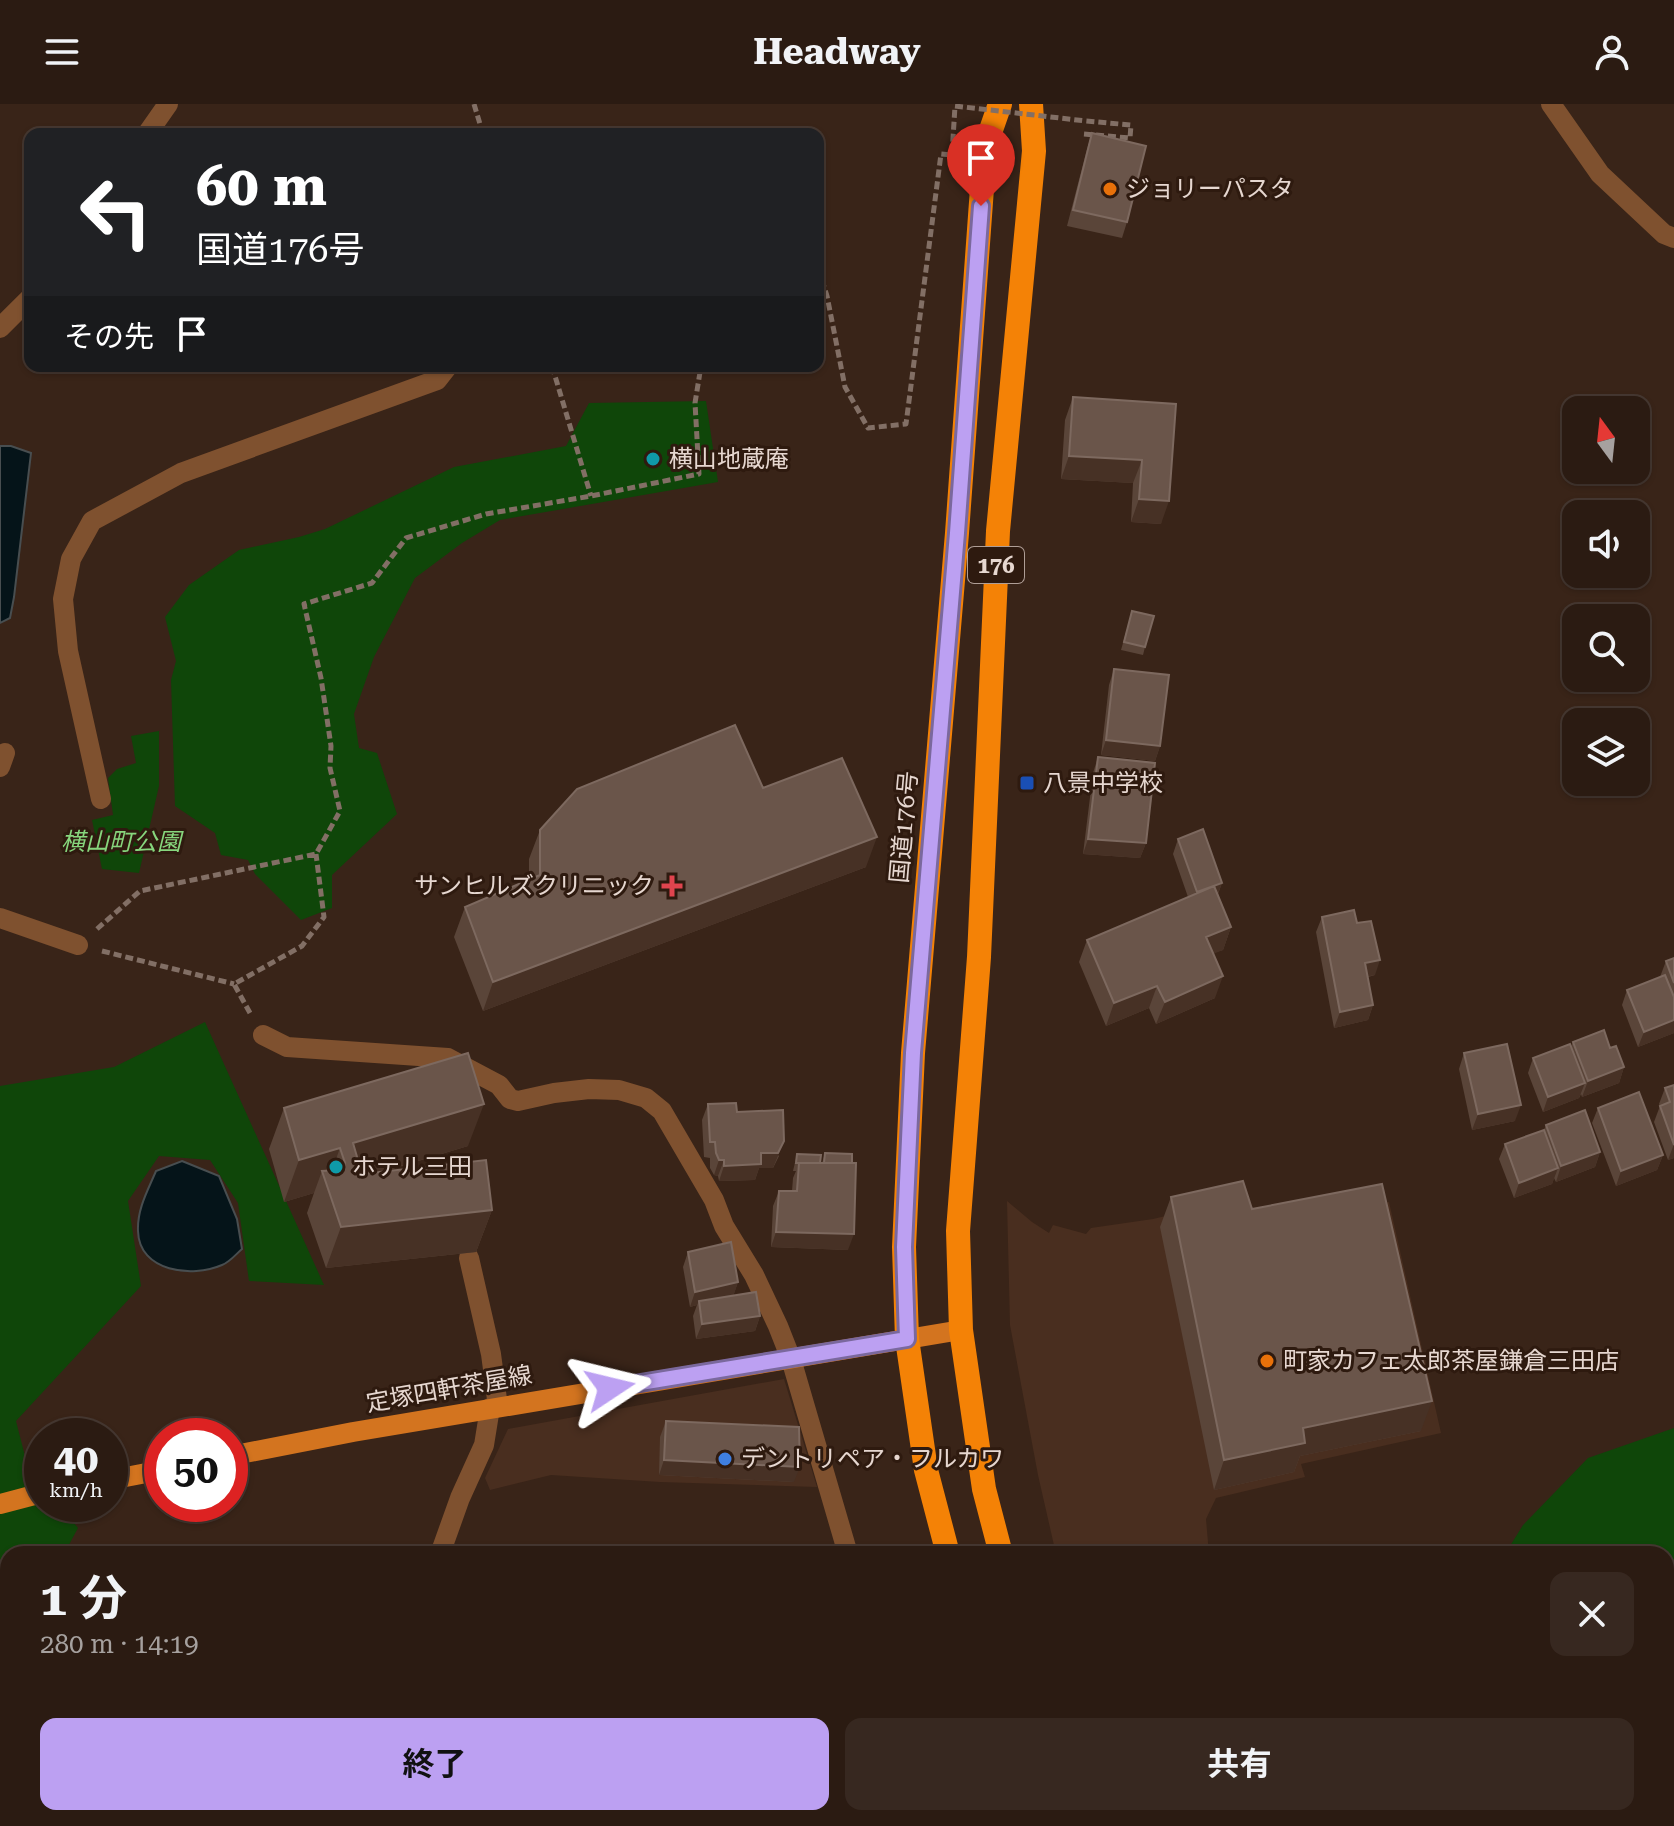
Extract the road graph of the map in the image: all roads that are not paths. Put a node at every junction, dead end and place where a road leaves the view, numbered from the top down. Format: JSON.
{"nodes":[{"id":1,"x":168,"y":104,"type":"edge"},
{"id":2,"x":986,"y":104,"type":"edge"},
{"id":3,"x":1000,"y":104,"type":"edge"},
{"id":4,"x":1031,"y":104,"type":"edge"},
{"id":5,"x":1551,"y":104,"type":"edge"},
{"id":6,"x":151,"y":128,"type":"edge"},
{"id":7,"x":985,"y":147,"type":"junction"},
{"id":8,"x":1674,"y":238,"type":"edge"},
{"id":9,"x":24,"y":304,"type":"edge"},
{"id":10,"x":0,"y":328,"type":"edge"},
{"id":11,"x":443,"y":372,"type":"edge"},
{"id":12,"x":101,"y":799,"type":"dead end"},
{"id":13,"x":0,"y":918,"type":"edge"},
{"id":14,"x":78,"y":945,"type":"road end"},
{"id":15,"x":263,"y":1035,"type":"road end"},
{"id":16,"x":469,"y":1258,"type":"edge"},
{"id":17,"x":961,"y":1330,"type":"junction"},
{"id":18,"x":907,"y":1339,"type":"junction"},
{"id":19,"x":791,"y":1359,"type":"junction"},
{"id":20,"x":494,"y":1408,"type":"junction"},
{"id":21,"x":248,"y":1452,"type":"edge"},
{"id":22,"x":24,"y":1498,"type":"edge"},
{"id":23,"x":0,"y":1504,"type":"edge"},
{"id":24,"x":443,"y":1546,"type":"edge"},
{"id":25,"x":846,"y":1546,"type":"edge"},
{"id":26,"x":946,"y":1546,"type":"edge"},
{"id":27,"x":999,"y":1546,"type":"edge"}],
"edges":[{"from":1,"to":6,"type":"street"},
{"from":2,"to":7,"type":"main road"},
{"from":3,"to":7,"type":"highway","name":"国道176号","number":"176"},
{"from":4,"to":17,"type":"highway","number":"176"},
{"from":5,"to":8,"type":"street"},
{"from":7,"to":18,"type":"highway","name":"国道176号","number":"176"},
{"from":9,"to":10,"type":"street"},
{"from":11,"to":12,"type":"street"},
{"from":13,"to":14,"type":"street"},
{"from":15,"to":19,"type":"street"},
{"from":16,"to":20,"type":"street"},
{"from":17,"to":18,"type":"main road","name":"定塚四軒茶屋線"},
{"from":17,"to":27,"type":"highway","number":"176"},
{"from":18,"to":19,"type":"main road","name":"定塚四軒茶屋線"},
{"from":18,"to":26,"type":"highway","name":"国道176号","number":"176"},
{"from":19,"to":20,"type":"main road","name":"定塚四軒茶屋線"},
{"from":19,"to":25,"type":"street"},
{"from":20,"to":21,"type":"main road","name":"定塚四軒茶屋線"},
{"from":20,"to":24,"type":"street"},
{"from":22,"to":23,"type":"main road"}]}
